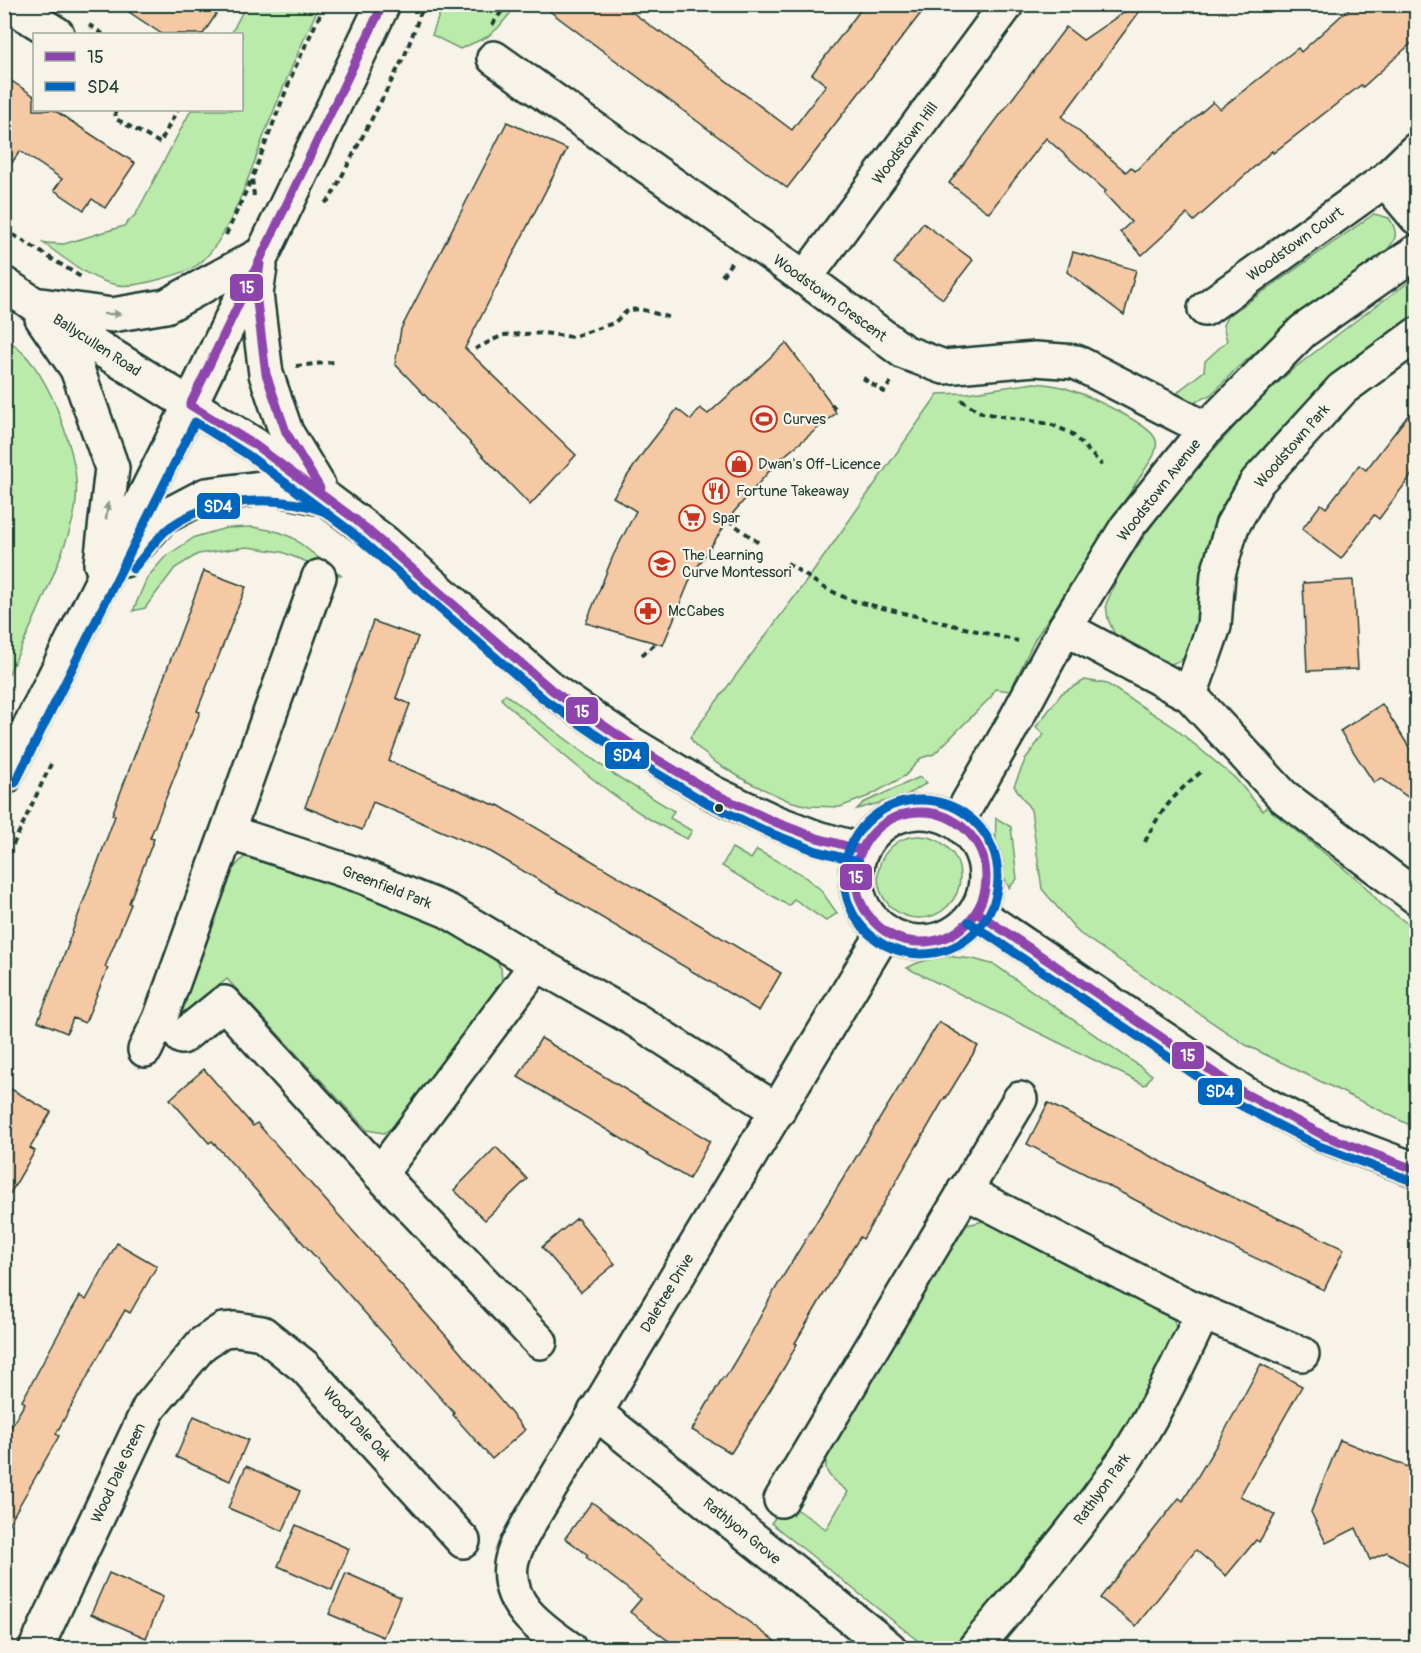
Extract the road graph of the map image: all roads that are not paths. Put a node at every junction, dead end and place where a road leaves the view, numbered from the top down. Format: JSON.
{"nodes":[{"id":1,"x":8,"y":4,"type":"edge"},
{"id":2,"x":383,"y":4,"type":"edge"},
{"id":3,"x":1005,"y":8,"type":"dead end"},
{"id":4,"x":55,"y":33,"type":"edge"},
{"id":5,"x":494,"y":58,"type":"dead end"},
{"id":6,"x":1416,"y":150,"type":"edge"},
{"id":7,"x":1385,"y":180,"type":"junction"},
{"id":8,"x":1416,"y":217,"type":"edge"},
{"id":9,"x":1416,"y":252,"type":"edge"},
{"id":10,"x":262,"y":254,"type":"junction"},
{"id":11,"x":805,"y":278,"type":"junction"},
{"id":12,"x":4,"y":284,"type":"edge"},
{"id":13,"x":33,"y":303,"type":"junction"},
{"id":14,"x":1205,"y":309,"type":"dead end"},
{"id":15,"x":1416,"y":335,"type":"edge"},
{"id":16,"x":189,"y":405,"type":"junction"},
{"id":17,"x":1206,"y":429,"type":"junction"},
{"id":18,"x":327,"y":499,"type":"junction"},
{"id":19,"x":319,"y":577,"type":"dead end"},
{"id":20,"x":98,"y":590,"type":"junction"},
{"id":21,"x":1065,"y":628,"type":"junction"},
{"id":22,"x":1190,"y":695,"type":"junction"},
{"id":23,"x":4,"y":778,"type":"edge"},
{"id":24,"x":957,"y":822,"type":"junction"},
{"id":25,"x":228,"y":832,"type":"junction"},
{"id":26,"x":861,"y":850,"type":"junction"},
{"id":27,"x":1416,"y":897,"type":"edge"},
{"id":28,"x":976,"y":912,"type":"junction"},
{"id":29,"x":885,"y":931,"type":"junction"},
{"id":30,"x":537,"y":964,"type":"junction"},
{"id":31,"x":182,"y":1037,"type":"dead end"},
{"id":32,"x":145,"y":1050,"type":"dead end"},
{"id":33,"x":1020,"y":1099,"type":"dead end"},
{"id":34,"x":778,"y":1110,"type":"junction"},
{"id":35,"x":1416,"y":1170,"type":"edge"},
{"id":36,"x":380,"y":1174,"type":"junction"},
{"id":37,"x":964,"y":1191,"type":"junction"},
{"id":38,"x":1203,"y":1313,"type":"junction"},
{"id":39,"x":236,"y":1329,"type":"joint"},
{"id":40,"x":540,"y":1342,"type":"dead end"},
{"id":41,"x":1302,"y":1354,"type":"dead end"},
{"id":42,"x":596,"y":1412,"type":"junction"},
{"id":43,"x":781,"y":1500,"type":"dead end"},
{"id":44,"x":464,"y":1541,"type":"dead end"},
{"id":45,"x":36,"y":1648,"type":"edge"},
{"id":46,"x":569,"y":1648,"type":"edge"},
{"id":47,"x":889,"y":1648,"type":"edge"},
{"id":48,"x":975,"y":1648,"type":"edge"}],
"edges":[{"from":1,"to":4,"type":"street"},
{"from":2,"to":10,"type":"street"},
{"from":3,"to":11,"type":"street","name":"Woodstown Hill"},
{"from":5,"to":11,"type":"street","name":"Woodstown Crescent"},
{"from":6,"to":7,"type":"street","name":"Woodstown Court"},
{"from":7,"to":8,"type":"street"},
{"from":7,"to":14,"type":"street","name":"Woodstown Court"},
{"from":9,"to":17,"type":"street","name":"Woodstown Avenue"},
{"from":13,"to":10,"type":"street","one_way":true},
{"from":10,"to":16,"type":"street"},
{"from":10,"to":18,"type":"street"},
{"from":11,"to":17,"type":"street","name":"Woodstown Crescent"},
{"from":12,"to":13,"type":"street","name":"Ballycullen Road"},
{"from":13,"to":16,"type":"street","name":"Ballycullen Road"},
{"from":20,"to":13,"type":"street","one_way":true},
{"from":15,"to":22,"type":"street","name":"Woodstown Park"},
{"from":16,"to":18,"type":"street","name":"Ballycullen Road"},
{"from":16,"to":20,"type":"street"},
{"from":17,"to":21,"type":"street","name":"Woodstown Avenue"},
{"from":18,"to":20,"type":"street"},
{"from":18,"to":26,"type":"street","name":"Ballycullen Road"},
{"from":19,"to":25,"type":"street"},
{"from":20,"to":23,"type":"street"},
{"from":21,"to":22,"type":"street"},
{"from":21,"to":24,"type":"street","name":"Woodstown Avenue"},
{"from":22,"to":27,"type":"street"},
{"from":24,"to":26,"type":"street"},
{"from":24,"to":28,"type":"street"},
{"from":25,"to":30,"type":"street","name":"Greenfield Park"},
{"from":25,"to":32,"type":"street"},
{"from":26,"to":29,"type":"street"},
{"from":28,"to":29,"type":"street"},
{"from":28,"to":35,"type":"street"},
{"from":29,"to":34,"type":"street","name":"Daletree Drive"},
{"from":30,"to":34,"type":"street","name":"Greenfield Park"},
{"from":30,"to":36,"type":"street"},
{"from":31,"to":36,"type":"street"},
{"from":33,"to":37,"type":"street"},
{"from":34,"to":42,"type":"street","name":"Daletree Drive"},
{"from":36,"to":40,"type":"street"},
{"from":37,"to":38,"type":"street"},
{"from":37,"to":43,"type":"street"},
{"from":38,"to":41,"type":"street"},
{"from":38,"to":48,"type":"street","name":"Rathlyon Park"},
{"from":39,"to":44,"type":"street","name":"Wood Dale Oak"},
{"from":39,"to":45,"type":"street","name":"Wood Dale Green"},
{"from":42,"to":46,"type":"street","name":"Daletree Drive"},
{"from":42,"to":47,"type":"street","name":"Rathlyon Grove"}]}
